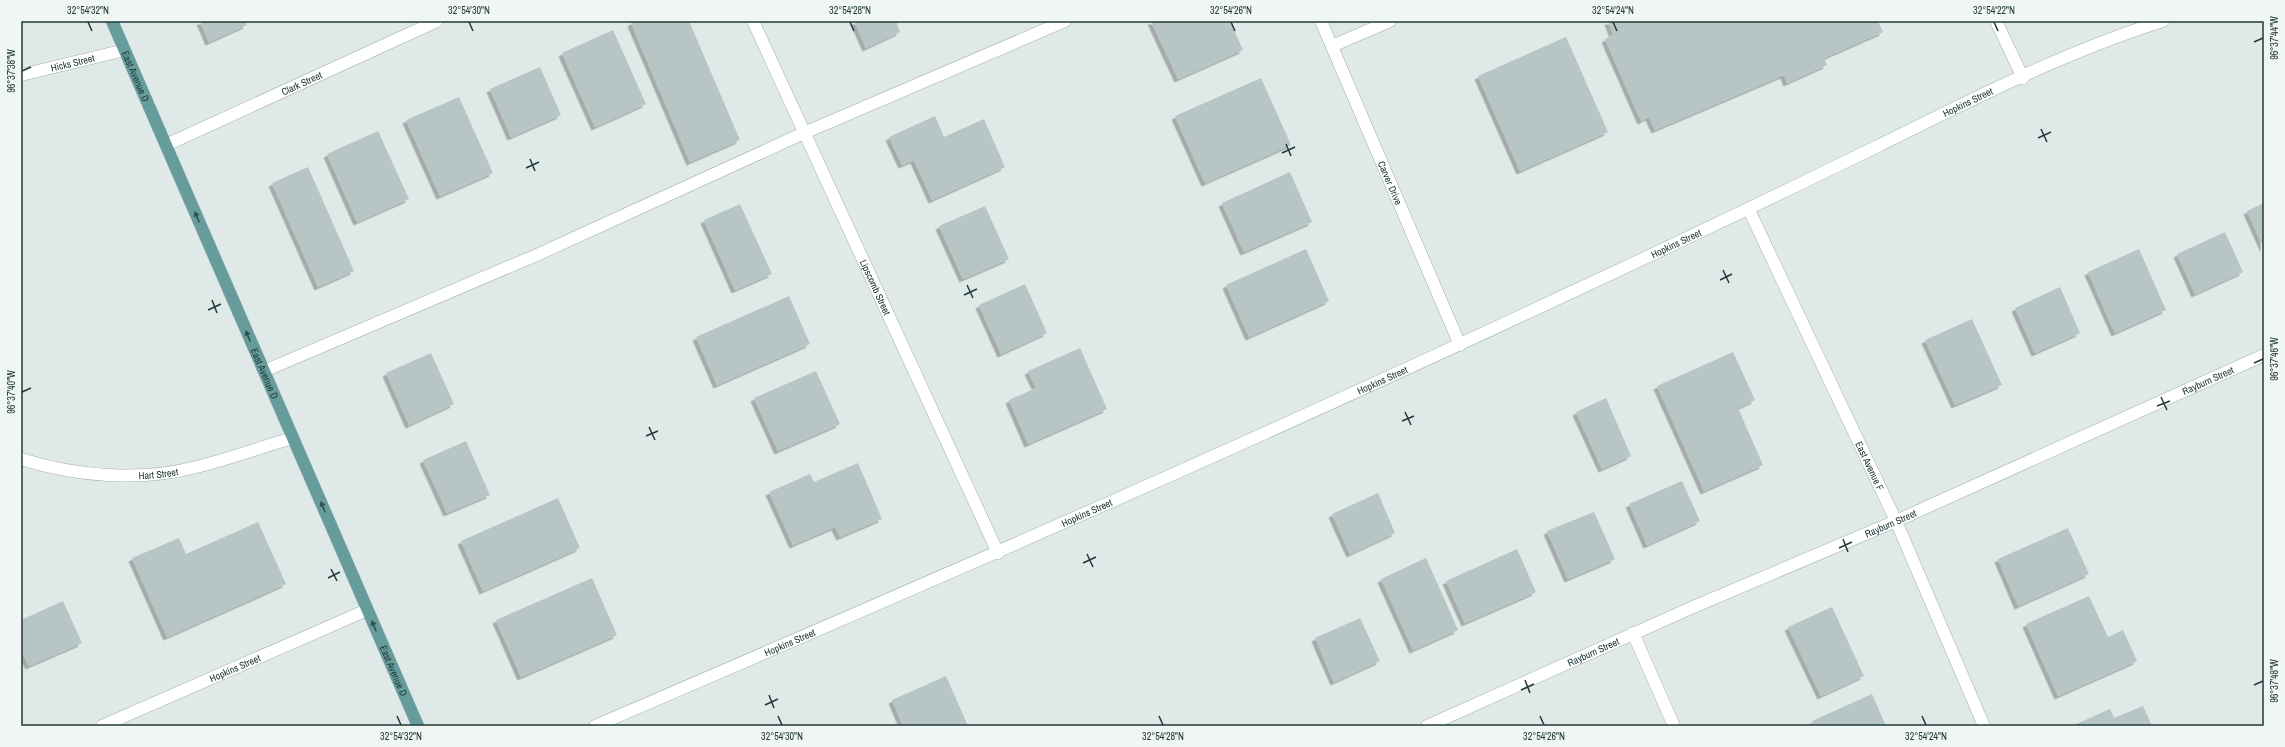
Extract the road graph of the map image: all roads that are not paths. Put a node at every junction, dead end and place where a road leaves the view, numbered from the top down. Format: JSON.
{"nodes":[{"id":1,"x":112,"y":21,"type":"edge"},
{"id":2,"x":437,"y":21,"type":"edge"},
{"id":3,"x":752,"y":21,"type":"edge"},
{"id":4,"x":1064,"y":21,"type":"edge"},
{"id":5,"x":1322,"y":21,"type":"edge"},
{"id":6,"x":1390,"y":21,"type":"edge"},
{"id":7,"x":1996,"y":21,"type":"edge"},
{"id":8,"x":2163,"y":21,"type":"edge"},
{"id":9,"x":1332,"y":46,"type":"junction"},
{"id":10,"x":125,"y":50,"type":"junction"},
{"id":11,"x":21,"y":75,"type":"edge"},
{"id":12,"x":2023,"y":78,"type":"junction"},
{"id":13,"x":804,"y":133,"type":"junction"},
{"id":14,"x":166,"y":145,"type":"junction"},
{"id":15,"x":1749,"y":210,"type":"junction"},
{"id":16,"x":1460,"y":345,"type":"junction"},
{"id":17,"x":2264,"y":355,"type":"edge"},
{"id":18,"x":264,"y":371,"type":"junction"},
{"id":19,"x":293,"y":438,"type":"junction"},
{"id":20,"x":21,"y":459,"type":"edge"},
{"id":21,"x":1896,"y":521,"type":"junction"},
{"id":22,"x":998,"y":553,"type":"junction"},
{"id":23,"x":367,"y":610,"type":"junction"},
{"id":24,"x":1633,"y":633,"type":"junction"},
{"id":25,"x":102,"y":726,"type":"edge"},
{"id":26,"x":418,"y":726,"type":"edge"},
{"id":27,"x":595,"y":726,"type":"edge"},
{"id":28,"x":1427,"y":726,"type":"edge"},
{"id":29,"x":1674,"y":726,"type":"edge"},
{"id":30,"x":1984,"y":726,"type":"edge"}],
"edges":[{"from":1,"to":10,"type":"main road","name":"East Avenue D"},
{"from":2,"to":14,"type":"street","name":"Clark Street"},
{"from":3,"to":13,"type":"street","name":"Lipscomb Street"},
{"from":4,"to":13,"type":"street"},
{"from":5,"to":9,"type":"street","name":"Carver Drive"},
{"from":6,"to":9,"type":"street"},
{"from":7,"to":12,"type":"street"},
{"from":8,"to":12,"type":"street","name":"Hopkins Street"},
{"from":9,"to":16,"type":"street","name":"Carver Drive"},
{"from":10,"to":11,"type":"street","name":"Hicks Street"},
{"from":10,"to":14,"type":"main road","name":"East Avenue D"},
{"from":12,"to":15,"type":"street","name":"Hopkins Street"},
{"from":13,"to":18,"type":"street"},
{"from":13,"to":22,"type":"street","name":"Lipscomb Street"},
{"from":18,"to":14,"type":"main road","name":"East Avenue D","one_way":true},
{"from":15,"to":16,"type":"street","name":"Hopkins Street"},
{"from":15,"to":21,"type":"street","name":"East Avenue F"},
{"from":16,"to":22,"type":"street","name":"Hopkins Street"},
{"from":17,"to":21,"type":"street","name":"Rayburn Street"},
{"from":18,"to":19,"type":"main road","name":"East Avenue D"},
{"from":19,"to":20,"type":"street","name":"Hart Street"},
{"from":23,"to":19,"type":"main road","name":"East Avenue D","one_way":true},
{"from":21,"to":24,"type":"street","name":"Rayburn Street"},
{"from":21,"to":30,"type":"street","name":"East Avenue F"},
{"from":22,"to":27,"type":"street","name":"Hopkins Street"},
{"from":23,"to":25,"type":"street","name":"Hopkins Street"},
{"from":26,"to":23,"type":"main road","name":"East Avenue D","one_way":true},
{"from":24,"to":28,"type":"street","name":"Rayburn Street"},
{"from":24,"to":29,"type":"street"}]}
